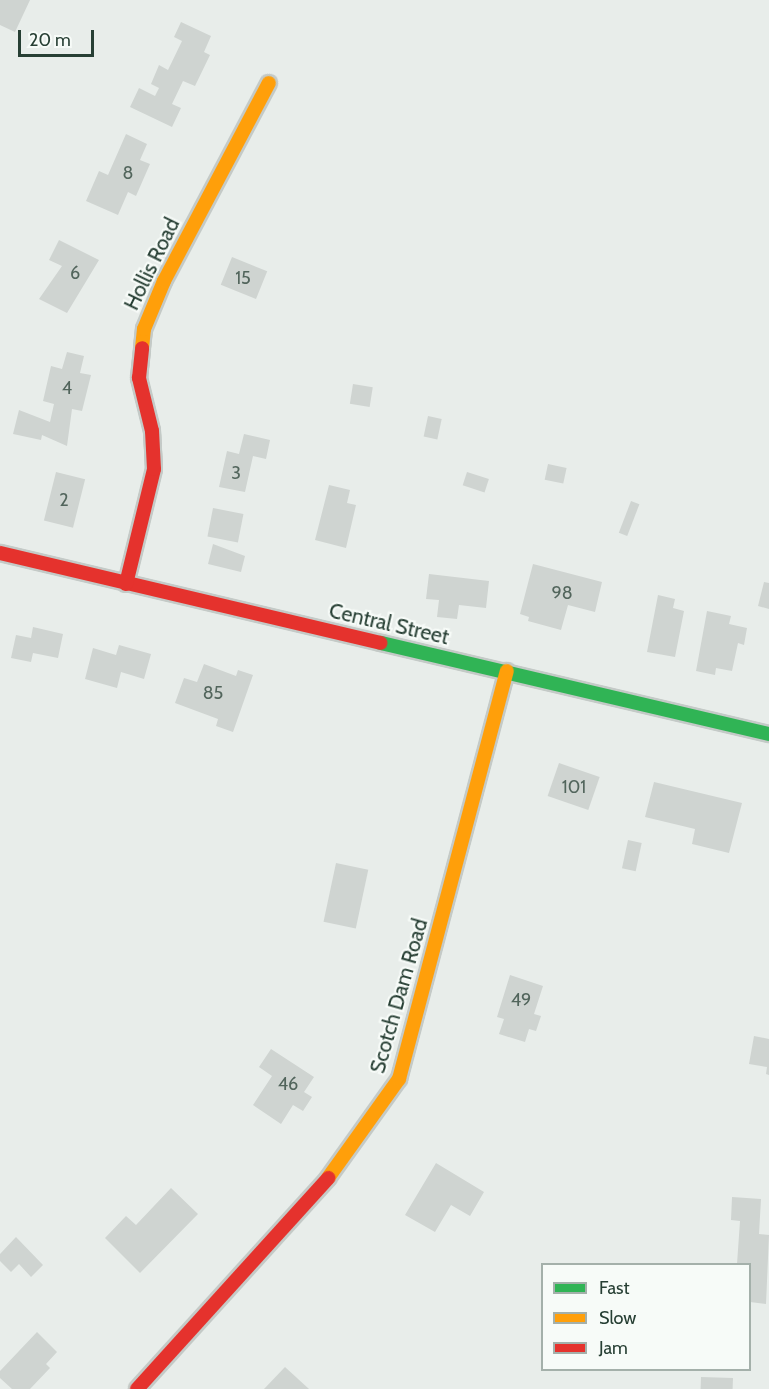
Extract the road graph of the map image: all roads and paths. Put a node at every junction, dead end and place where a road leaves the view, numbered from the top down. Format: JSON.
{"nodes":[{"id":1,"x":269,"y":83,"type":"dead end"},
{"id":2,"x":0,"y":553,"type":"edge"},
{"id":3,"x":126,"y":584,"type":"junction"},
{"id":4,"x":507,"y":671,"type":"junction"},
{"id":5,"x":769,"y":734,"type":"edge"},
{"id":6,"x":137,"y":1389,"type":"edge"}],
"edges":[{"from":1,"to":3,"type":"street","name":"Hollis Road"},
{"from":2,"to":3,"type":"street","name":"Central Street"},
{"from":3,"to":4,"type":"street","name":"Central Street"},
{"from":4,"to":5,"type":"street","name":"Central Street"},
{"from":4,"to":6,"type":"street","name":"Scotch Dam Road"}]}
